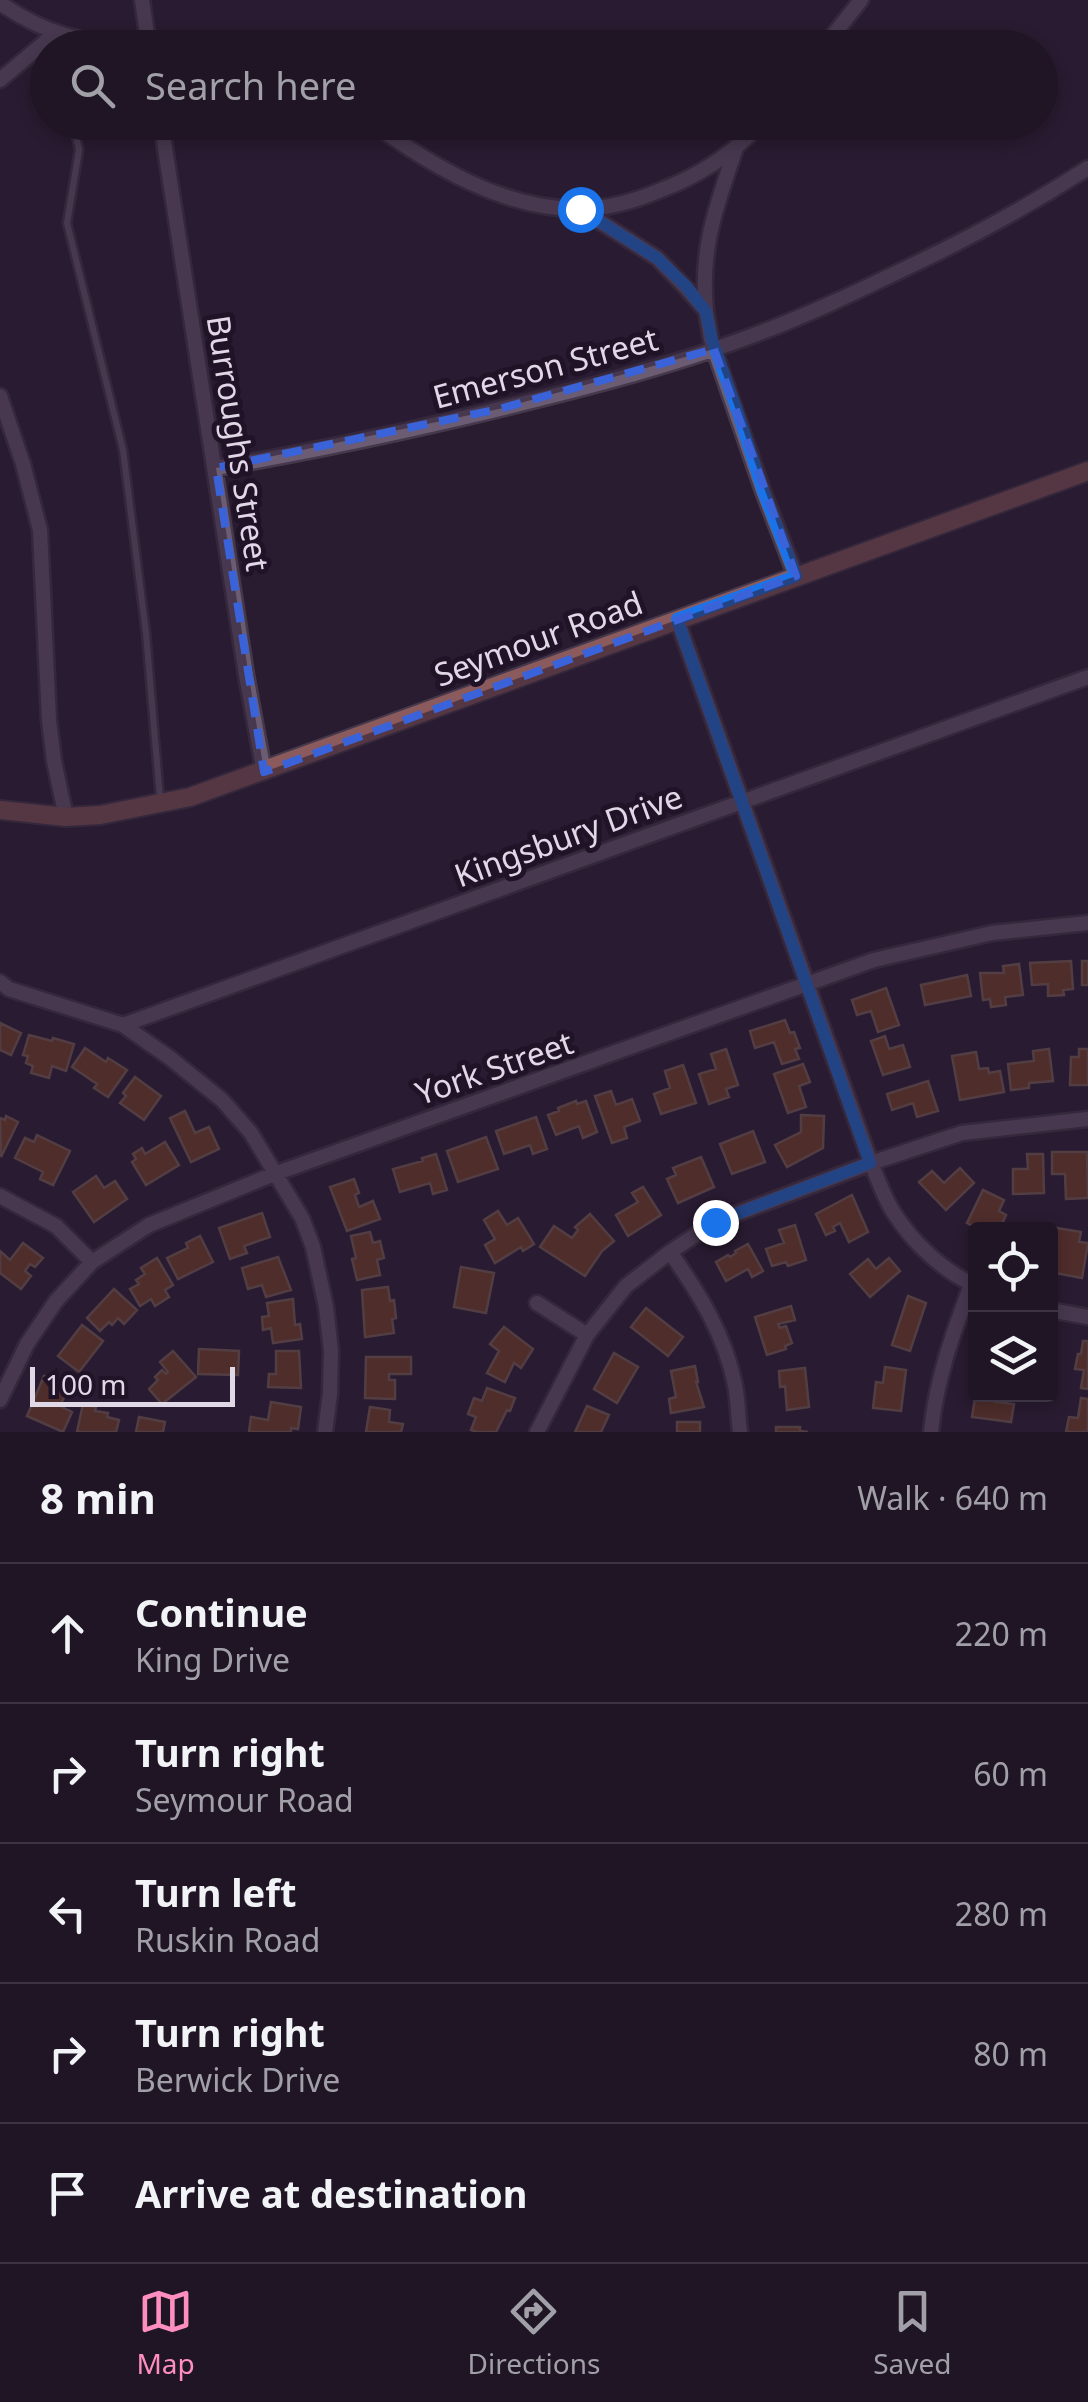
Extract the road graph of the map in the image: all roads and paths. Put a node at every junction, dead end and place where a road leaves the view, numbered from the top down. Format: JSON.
{"nodes":[{"id":1,"x":142,"y":0,"type":"edge"},
{"id":2,"x":861,"y":0,"type":"edge"},
{"id":3,"x":0,"y":3,"type":"edge"},
{"id":4,"x":40,"y":30,"type":"edge"},
{"id":5,"x":144,"y":30,"type":"edge"},
{"id":6,"x":837,"y":30,"type":"edge"},
{"id":7,"x":30,"y":55,"type":"edge"},
{"id":8,"x":0,"y":80,"type":"edge"},
{"id":9,"x":77,"y":140,"type":"edge"},
{"id":10,"x":164,"y":140,"type":"edge"},
{"id":11,"x":398,"y":140,"type":"edge"},
{"id":12,"x":743,"y":140,"type":"edge"},
{"id":13,"x":736,"y":147,"type":"junction"},
{"id":14,"x":1088,"y":168,"type":"edge"},
{"id":15,"x":580,"y":209,"type":"junction"},
{"id":16,"x":706,"y":312,"type":"junction"},
{"id":17,"x":714,"y":349,"type":"junction"},
{"id":18,"x":0,"y":396,"type":"edge"},
{"id":19,"x":216,"y":468,"type":"junction"},
{"id":20,"x":1088,"y":471,"type":"edge"},
{"id":21,"x":796,"y":576,"type":"junction"},
{"id":22,"x":677,"y":619,"type":"junction"},
{"id":23,"x":1088,"y":677,"type":"edge"},
{"id":24,"x":264,"y":772,"type":"junction"},
{"id":25,"x":742,"y":801,"type":"junction"},
{"id":26,"x":161,"y":804,"type":"junction"},
{"id":27,"x":0,"y":810,"type":"edge"},
{"id":28,"x":66,"y":817,"type":"junction"},
{"id":29,"x":1088,"y":923,"type":"edge"},
{"id":30,"x":0,"y":982,"type":"edge"},
{"id":31,"x":808,"y":985,"type":"junction"},
{"id":32,"x":124,"y":1025,"type":"junction"},
{"id":33,"x":1088,"y":1119,"type":"edge"},
{"id":34,"x":870,"y":1163,"type":"junction"},
{"id":35,"x":274,"y":1174,"type":"junction"},
{"id":36,"x":0,"y":1196,"type":"edge"},
{"id":37,"x":670,"y":1252,"type":"junction"},
{"id":38,"x":92,"y":1262,"type":"junction"},
{"id":39,"x":968,"y":1282,"type":"edge"},
{"id":40,"x":968,"y":1297,"type":"edge"},
{"id":41,"x":537,"y":1303,"type":"dead end"},
{"id":42,"x":1058,"y":1312,"type":"edge"},
{"id":43,"x":1088,"y":1318,"type":"edge"},
{"id":44,"x":587,"y":1334,"type":"junction"},
{"id":45,"x":0,"y":1400,"type":"edge"},
{"id":46,"x":325,"y":1432,"type":"edge"},
{"id":47,"x":537,"y":1432,"type":"edge"},
{"id":48,"x":740,"y":1432,"type":"edge"},
{"id":49,"x":931,"y":1432,"type":"edge"}],
"edges":[{"from":1,"to":5,"type":"street"},
{"from":2,"to":6,"type":"street"},
{"from":3,"to":4,"type":"street"},
{"from":7,"to":8,"type":"street"},
{"from":9,"to":26,"type":"lane"},
{"from":10,"to":19,"type":"street","name":"Burroughs Street"},
{"from":11,"to":15,"type":"street"},
{"from":12,"to":13,"type":"street"},
{"from":13,"to":15,"type":"street"},
{"from":13,"to":16,"type":"street"},
{"from":14,"to":17,"type":"street","name":"Emerson Street"},
{"from":15,"to":16,"type":"street"},
{"from":16,"to":17,"type":"street"},
{"from":17,"to":19,"type":"street","name":"Emerson Street"},
{"from":17,"to":21,"type":"street"},
{"from":18,"to":28,"type":"street"},
{"from":19,"to":24,"type":"street","name":"Burroughs Street"},
{"from":20,"to":21,"type":"street","name":"Seymour Road"},
{"from":21,"to":22,"type":"street","name":"Seymour Road"},
{"from":22,"to":24,"type":"street","name":"Seymour Road"},
{"from":22,"to":25,"type":"street"},
{"from":23,"to":25,"type":"street","name":"Kingsbury Drive"},
{"from":24,"to":26,"type":"street","name":"Seymour Road"},
{"from":25,"to":31,"type":"street"},
{"from":25,"to":32,"type":"street","name":"Kingsbury Drive"},
{"from":26,"to":28,"type":"street","name":"Seymour Road"},
{"from":27,"to":28,"type":"street","name":"Seymour Road"},
{"from":29,"to":31,"type":"street","name":"York Street"},
{"from":30,"to":32,"type":"street"},
{"from":31,"to":34,"type":"street"},
{"from":31,"to":35,"type":"street","name":"York Street"},
{"from":32,"to":35,"type":"street"},
{"from":33,"to":34,"type":"street"},
{"from":34,"to":37,"type":"street"},
{"from":34,"to":39,"type":"street"},
{"from":35,"to":38,"type":"street","name":"York Street"},
{"from":35,"to":46,"type":"street"},
{"from":36,"to":38,"type":"street"},
{"from":37,"to":44,"type":"street"},
{"from":37,"to":48,"type":"street"},
{"from":38,"to":45,"type":"street","name":"York Street"},
{"from":40,"to":49,"type":"street"},
{"from":41,"to":44,"type":"street"},
{"from":42,"to":43,"type":"street"},
{"from":44,"to":47,"type":"street"}]}
